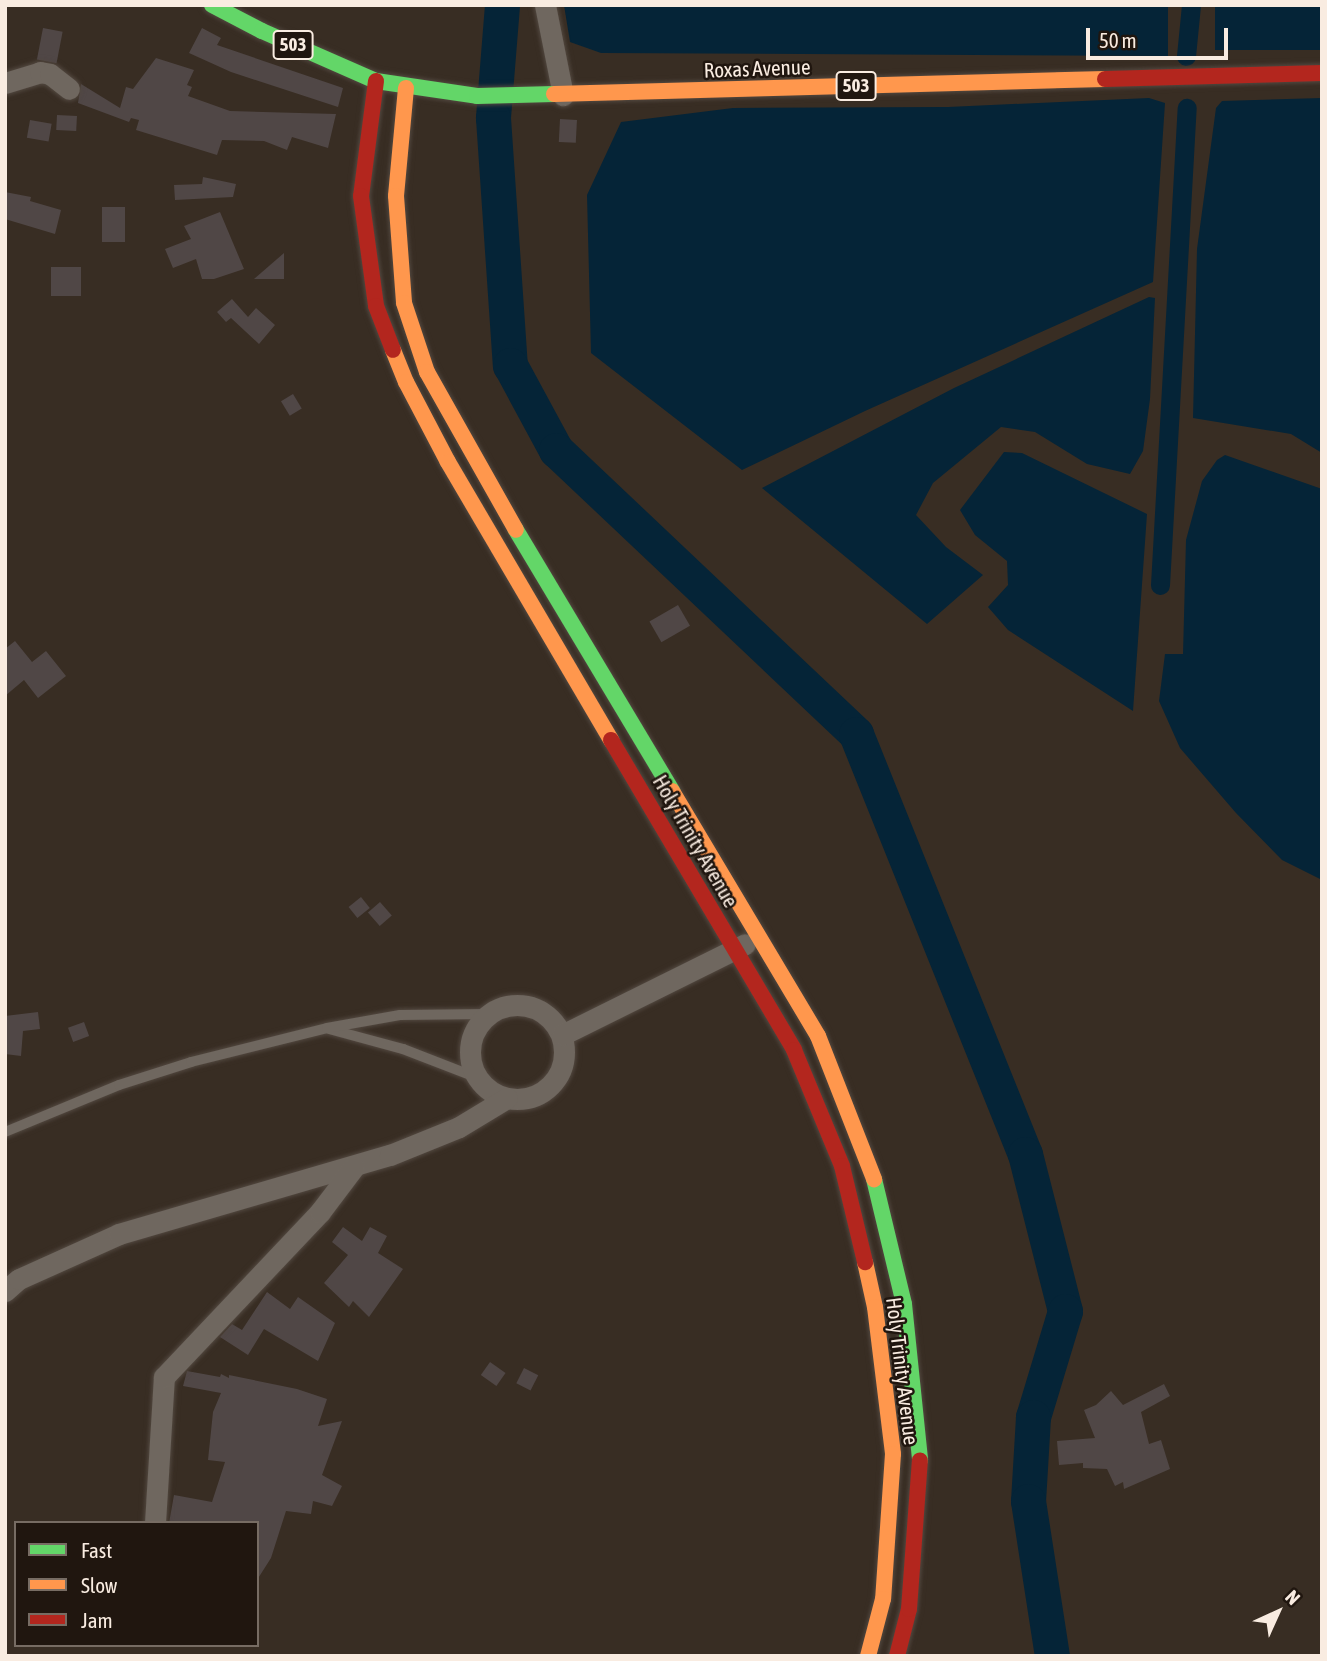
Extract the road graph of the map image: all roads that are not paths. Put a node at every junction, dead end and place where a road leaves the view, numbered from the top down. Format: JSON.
{"nodes":[{"id":1,"x":212,"y":5,"type":"edge"},
{"id":2,"x":545,"y":5,"type":"edge"},
{"id":3,"x":1322,"y":73,"type":"edge"},
{"id":4,"x":376,"y":80,"type":"junction"},
{"id":5,"x":5,"y":83,"type":"edge"},
{"id":6,"x":406,"y":88,"type":"junction"},
{"id":7,"x":69,"y":89,"type":"dead end"},
{"id":8,"x":554,"y":95,"type":"junction"},
{"id":9,"x":404,"y":303,"type":"junction"},
{"id":10,"x":376,"y":306,"type":"junction"},
{"id":11,"x":759,"y":936,"type":"junction"},
{"id":12,"x":736,"y":950,"type":"junction"},
{"id":13,"x":488,"y":1014,"type":"junction"},
{"id":14,"x":327,"y":1028,"type":"junction"},
{"id":15,"x":562,"y":1035,"type":"junction"},
{"id":16,"x":478,"y":1078,"type":"junction"},
{"id":17,"x":507,"y":1098,"type":"junction"},
{"id":18,"x":5,"y":1132,"type":"edge"},
{"id":19,"x":354,"y":1167,"type":"junction"},
{"id":20,"x":5,"y":1291,"type":"edge"},
{"id":21,"x":155,"y":1521,"type":"edge"},
{"id":22,"x":868,"y":1656,"type":"edge"},
{"id":23,"x":897,"y":1656,"type":"edge"}],
"edges":[{"from":1,"to":4,"type":"main road","name":"Roxas Avenue","number":"503"},
{"from":2,"to":8,"type":"street"},
{"from":3,"to":8,"type":"main road","name":"Roxas Avenue","number":"503"},
{"from":4,"to":6,"type":"main road","name":"Roxas Avenue","number":"503"},
{"from":4,"to":10,"type":"main road","name":"Holy Trinity Avenue"},
{"from":5,"to":7,"type":"street"},
{"from":6,"to":8,"type":"main road","name":"Roxas Avenue","number":"503"},
{"from":6,"to":9,"type":"main road","name":"Holy Trinity Avenue"},
{"from":9,"to":10,"type":"main road"},
{"from":9,"to":11,"type":"main road","name":"Holy Trinity Avenue"},
{"from":10,"to":12,"type":"main road","name":"Holy Trinity Avenue"},
{"from":11,"to":12,"type":"street"},
{"from":11,"to":23,"type":"main road","name":"Holy Trinity Avenue"},
{"from":12,"to":15,"type":"street"},
{"from":12,"to":22,"type":"main road","name":"Holy Trinity Avenue"},
{"from":13,"to":14,"type":"lane"},
{"from":13,"to":15,"type":"street"},
{"from":13,"to":16,"type":"street"},
{"from":14,"to":16,"type":"lane"},
{"from":14,"to":18,"type":"lane"},
{"from":15,"to":17,"type":"street"},
{"from":16,"to":17,"type":"street"},
{"from":17,"to":19,"type":"street"},
{"from":19,"to":20,"type":"street"},
{"from":19,"to":21,"type":"street"}]}
